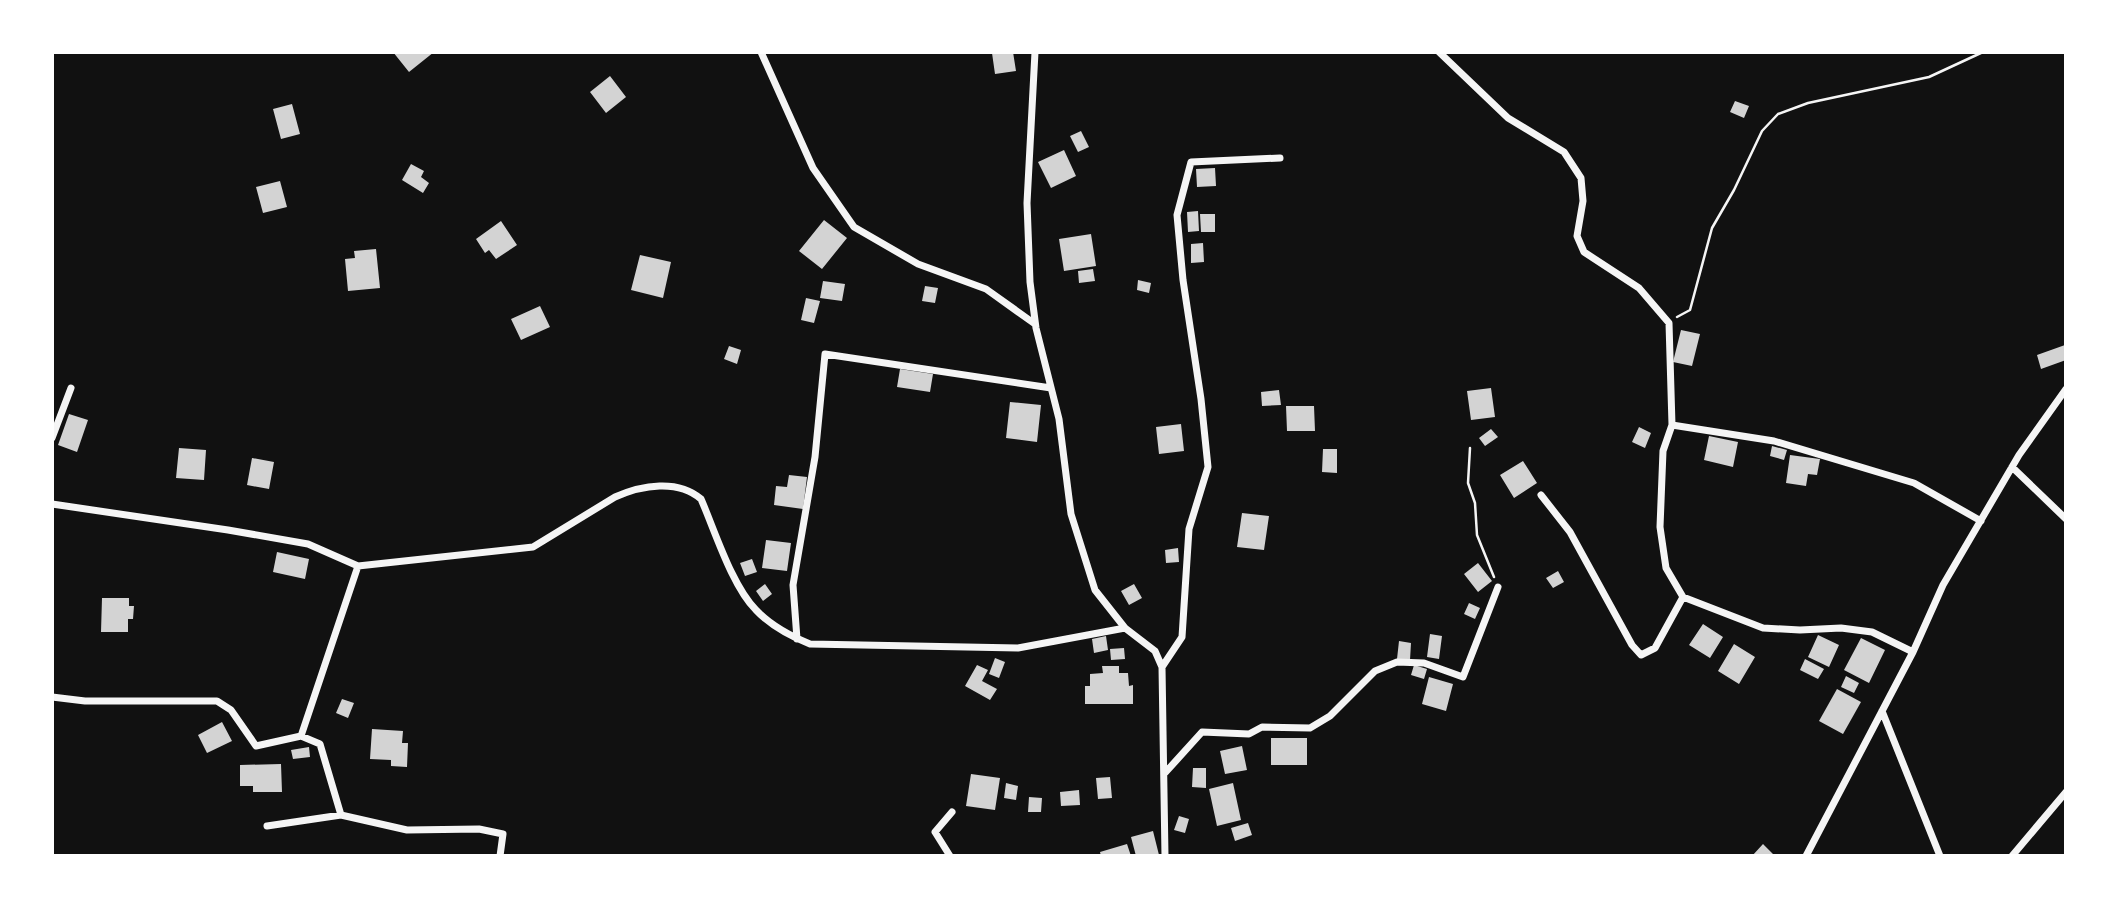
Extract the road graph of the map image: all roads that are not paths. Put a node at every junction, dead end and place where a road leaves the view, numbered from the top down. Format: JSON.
{"nodes":[{"id":1,"x":761,"y":52,"type":"edge"},
{"id":2,"x":1035,"y":52,"type":"edge"},
{"id":3,"x":1439,"y":52,"type":"edge"},
{"id":4,"x":1280,"y":158,"type":"dead end"},
{"id":5,"x":1035,"y":324,"type":"junction"},
{"id":6,"x":71,"y":387,"type":"dead end"},
{"id":7,"x":1051,"y":388,"type":"junction"},
{"id":8,"x":2066,"y":389,"type":"edge"},
{"id":9,"x":1672,"y":425,"type":"junction"},
{"id":10,"x":52,"y":438,"type":"edge"},
{"id":11,"x":2012,"y":467,"type":"junction"},
{"id":12,"x":1541,"y":495,"type":"dead end"},
{"id":13,"x":52,"y":504,"type":"edge"},
{"id":14,"x":2066,"y":519,"type":"edge"},
{"id":15,"x":1981,"y":521,"type":"junction"},
{"id":16,"x":358,"y":566,"type":"junction"},
{"id":17,"x":1498,"y":587,"type":"road end"},
{"id":18,"x":1683,"y":597,"type":"junction"},
{"id":19,"x":1125,"y":628,"type":"junction"},
{"id":20,"x":797,"y":639,"type":"junction"},
{"id":21,"x":1913,"y":652,"type":"junction"},
{"id":22,"x":1163,"y":667,"type":"junction"},
{"id":23,"x":52,"y":697,"type":"edge"},
{"id":24,"x":1882,"y":712,"type":"junction"},
{"id":25,"x":301,"y":736,"type":"junction"},
{"id":26,"x":1164,"y":775,"type":"junction"},
{"id":27,"x":2066,"y":792,"type":"edge"},
{"id":28,"x":952,"y":812,"type":"dead end"},
{"id":29,"x":341,"y":816,"type":"junction"},
{"id":30,"x":267,"y":826,"type":"dead end"},
{"id":31,"x":500,"y":856,"type":"edge"},
{"id":32,"x":950,"y":856,"type":"edge"},
{"id":33,"x":1164,"y":856,"type":"edge"},
{"id":34,"x":1806,"y":856,"type":"edge"},
{"id":35,"x":1940,"y":856,"type":"edge"},
{"id":36,"x":2012,"y":856,"type":"edge"}],
"edges":[{"from":1,"to":5,"type":"street"},
{"from":2,"to":5,"type":"street"},
{"from":3,"to":9,"type":"street"},
{"from":4,"to":22,"type":"street"},
{"from":5,"to":7,"type":"street"},
{"from":6,"to":10,"type":"street"},
{"from":7,"to":19,"type":"street"},
{"from":7,"to":20,"type":"street"},
{"from":8,"to":11,"type":"street"},
{"from":9,"to":15,"type":"street"},
{"from":9,"to":18,"type":"street"},
{"from":11,"to":14,"type":"street"},
{"from":11,"to":15,"type":"street"},
{"from":12,"to":18,"type":"street"},
{"from":13,"to":16,"type":"street"},
{"from":15,"to":21,"type":"street"},
{"from":16,"to":20,"type":"street"},
{"from":16,"to":25,"type":"street"},
{"from":17,"to":26,"type":"street"},
{"from":18,"to":21,"type":"street"},
{"from":19,"to":20,"type":"street"},
{"from":19,"to":22,"type":"street"},
{"from":21,"to":24,"type":"street"},
{"from":22,"to":26,"type":"street"},
{"from":23,"to":25,"type":"street"},
{"from":24,"to":34,"type":"street"},
{"from":24,"to":35,"type":"street"},
{"from":25,"to":29,"type":"street"},
{"from":26,"to":33,"type":"street"},
{"from":27,"to":36,"type":"street"},
{"from":28,"to":32,"type":"street"},
{"from":29,"to":30,"type":"street"},
{"from":29,"to":31,"type":"street"}]}
